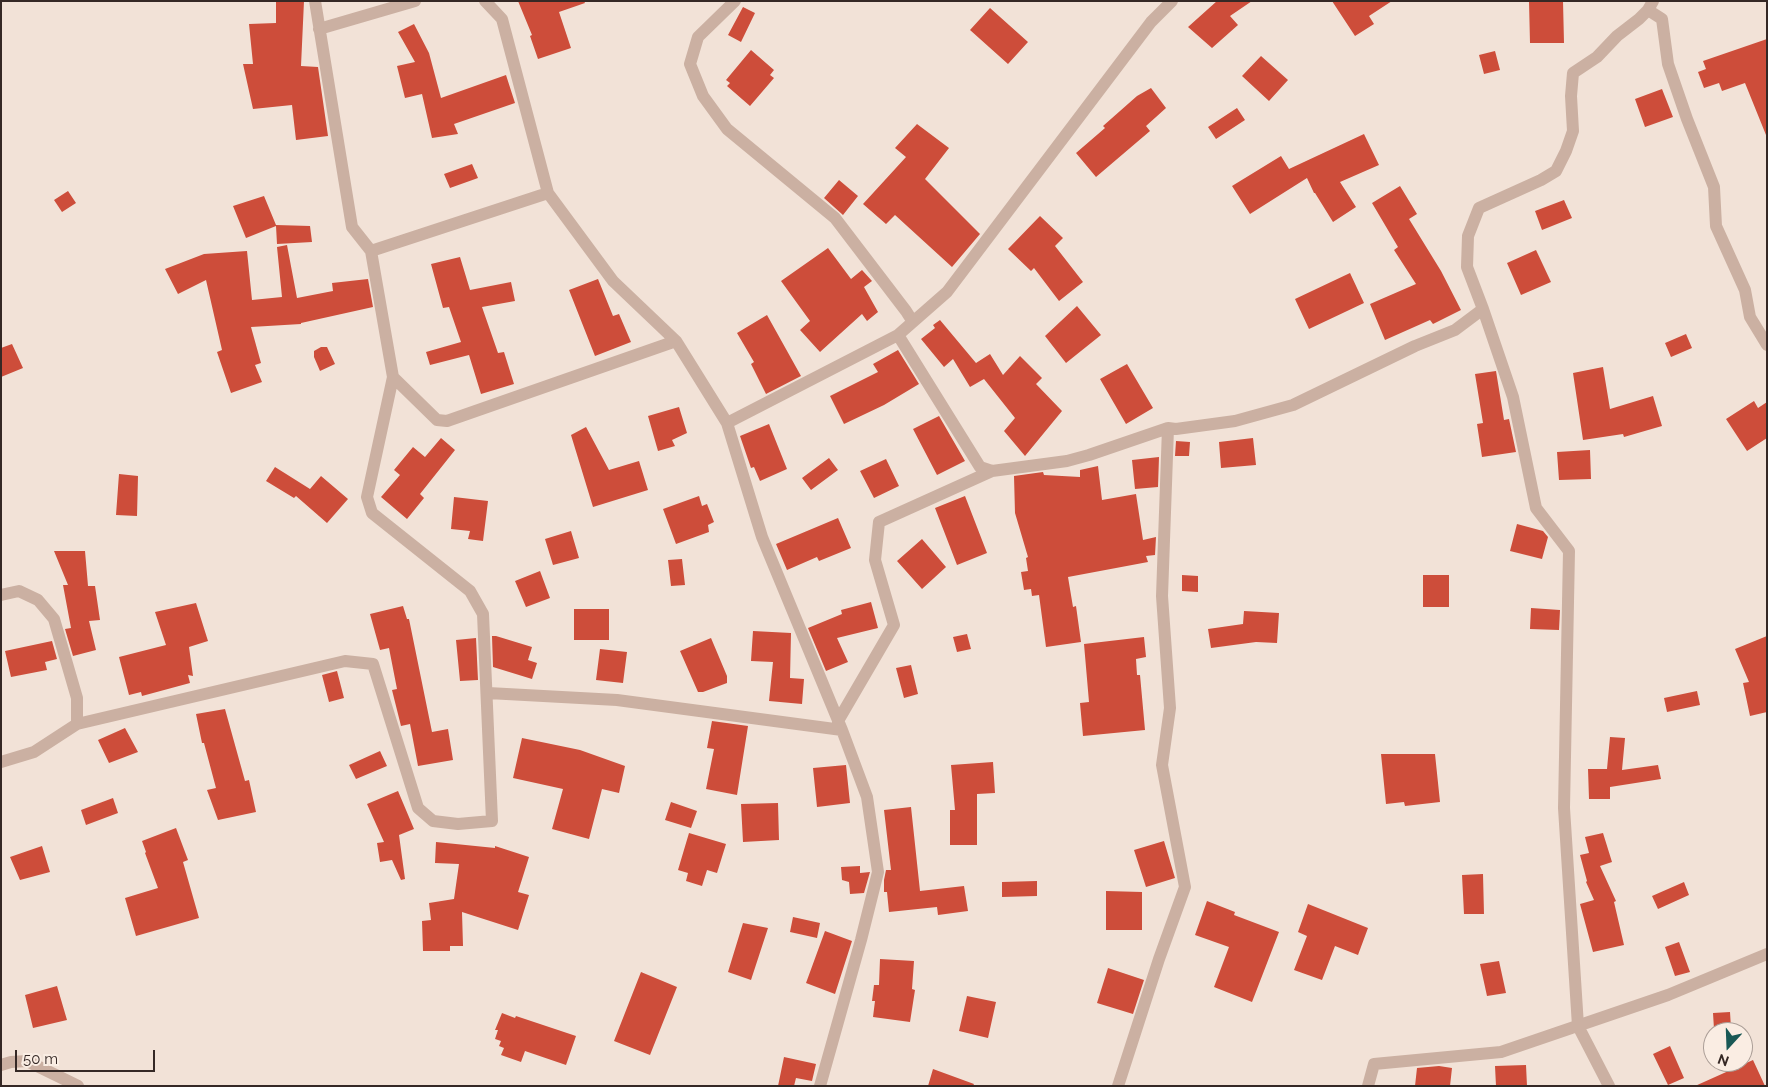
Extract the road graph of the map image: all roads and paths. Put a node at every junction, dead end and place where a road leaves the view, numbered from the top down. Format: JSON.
{"nodes":[{"id":1,"x":315,"y":1,"type":"edge"},
{"id":2,"x":415,"y":1,"type":"edge"},
{"id":3,"x":485,"y":1,"type":"edge"},
{"id":4,"x":735,"y":1,"type":"edge"},
{"id":5,"x":1172,"y":1,"type":"edge"},
{"id":6,"x":1650,"y":6,"type":"edge"},
{"id":7,"x":319,"y":29,"type":"junction"},
{"id":8,"x":548,"y":193,"type":"junction"},
{"id":9,"x":372,"y":251,"type":"junction"},
{"id":10,"x":1483,"y":309,"type":"junction"},
{"id":11,"x":913,"y":322,"type":"junction"},
{"id":12,"x":898,"y":336,"type":"junction"},
{"id":13,"x":676,"y":341,"type":"junction"},
{"id":14,"x":1767,"y":345,"type":"edge"},
{"id":15,"x":393,"y":377,"type":"junction"},
{"id":16,"x":726,"y":423,"type":"junction"},
{"id":17,"x":1168,"y":428,"type":"junction"},
{"id":18,"x":992,"y":471,"type":"junction"},
{"id":19,"x":1,"y":595,"type":"edge"},
{"id":20,"x":488,"y":693,"type":"junction"},
{"id":21,"x":77,"y":724,"type":"junction"},
{"id":22,"x":840,"y":725,"type":"junction"},
{"id":23,"x":1,"y":762,"type":"edge"},
{"id":24,"x":1767,"y":954,"type":"edge"},
{"id":25,"x":1578,"y":1026,"type":"junction"},
{"id":26,"x":1,"y":1065,"type":"edge"},
{"id":27,"x":78,"y":1086,"type":"edge"},
{"id":28,"x":820,"y":1086,"type":"edge"},
{"id":29,"x":1118,"y":1086,"type":"edge"},
{"id":30,"x":1368,"y":1086,"type":"edge"},
{"id":31,"x":1609,"y":1086,"type":"edge"}],
"edges":[{"from":1,"to":7,"type":"street"},
{"from":2,"to":7,"type":"street"},
{"from":3,"to":8,"type":"street"},
{"from":4,"to":11,"type":"street"},
{"from":5,"to":11,"type":"street"},
{"from":6,"to":10,"type":"street"},
{"from":6,"to":14,"type":"street"},
{"from":7,"to":9,"type":"street"},
{"from":8,"to":9,"type":"street"},
{"from":8,"to":13,"type":"street"},
{"from":9,"to":15,"type":"street"},
{"from":10,"to":17,"type":"street"},
{"from":10,"to":25,"type":"street"},
{"from":11,"to":12,"type":"street"},
{"from":12,"to":16,"type":"street"},
{"from":12,"to":18,"type":"street"},
{"from":13,"to":15,"type":"street"},
{"from":13,"to":16,"type":"street"},
{"from":15,"to":20,"type":"street"},
{"from":16,"to":22,"type":"street"},
{"from":17,"to":18,"type":"street"},
{"from":17,"to":29,"type":"street"},
{"from":18,"to":22,"type":"street"},
{"from":19,"to":21,"type":"street"},
{"from":20,"to":21,"type":"street"},
{"from":20,"to":22,"type":"street"},
{"from":21,"to":23,"type":"street"},
{"from":22,"to":28,"type":"street"},
{"from":24,"to":25,"type":"street"},
{"from":25,"to":30,"type":"street"},
{"from":25,"to":31,"type":"street"},
{"from":26,"to":27,"type":"street"}]}
